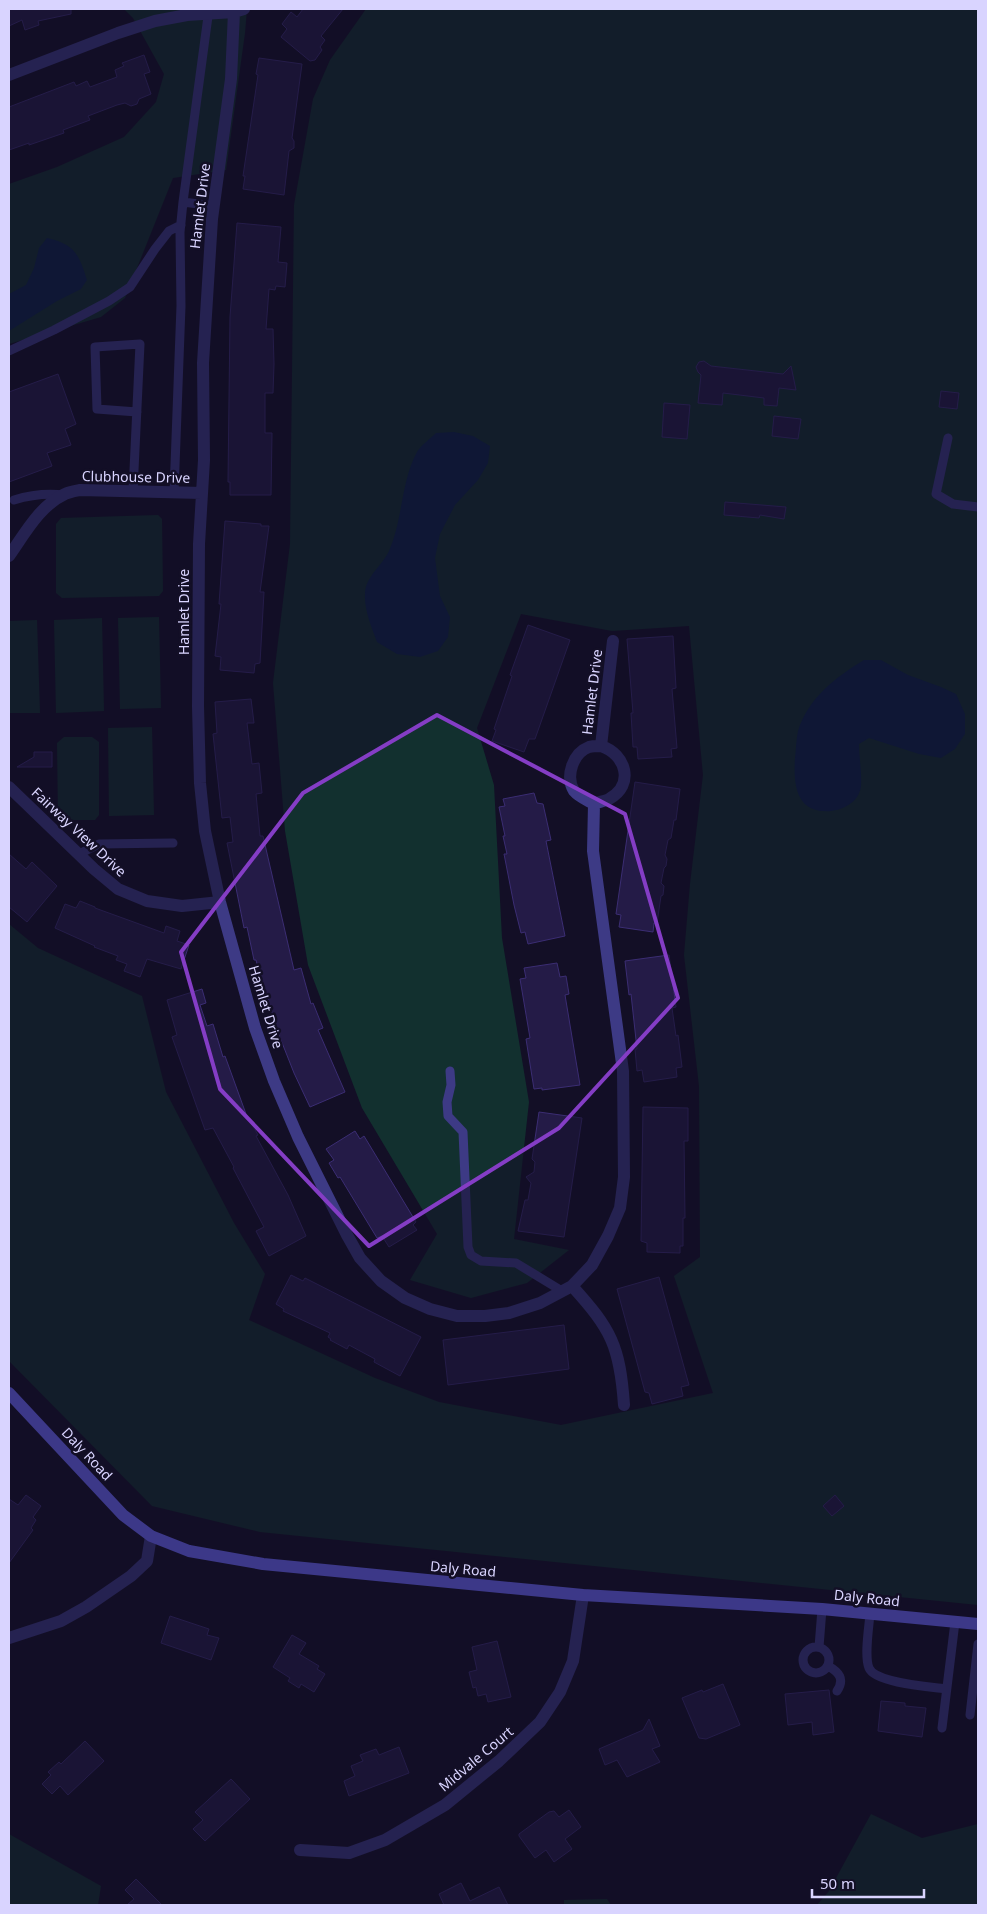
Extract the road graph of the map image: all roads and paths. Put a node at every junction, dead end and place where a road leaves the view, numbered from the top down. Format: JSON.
{"nodes":[{"id":1,"x":237,"y":10,"type":"edge"},
{"id":2,"x":209,"y":11,"type":"edge"},
{"id":3,"x":9,"y":74,"type":"edge"},
{"id":4,"x":183,"y":202,"type":"junction"},
{"id":5,"x":214,"y":206,"type":"junction"},
{"id":6,"x":181,"y":225,"type":"junction"},
{"id":7,"x":9,"y":351,"type":"edge"},
{"id":8,"x":136,"y":412,"type":"junction"},
{"id":9,"x":948,"y":438,"type":"dead end"},
{"id":10,"x":132,"y":491,"type":"junction"},
{"id":11,"x":174,"y":492,"type":"junction"},
{"id":12,"x":202,"y":493,"type":"junction"},
{"id":13,"x":64,"y":495,"type":"junction"},
{"id":14,"x":14,"y":500,"type":"dead end"},
{"id":15,"x":978,"y":508,"type":"edge"},
{"id":16,"x":9,"y":556,"type":"edge"},
{"id":17,"x":613,"y":642,"type":"dead end"},
{"id":18,"x":600,"y":746,"type":"junction"},
{"id":19,"x":9,"y":787,"type":"edge"},
{"id":20,"x":594,"y":804,"type":"junction"},
{"id":21,"x":173,"y":843,"type":"dead end"},
{"id":22,"x":79,"y":854,"type":"junction"},
{"id":23,"x":220,"y":902,"type":"junction"},
{"id":24,"x":450,"y":1071,"type":"dead end"},
{"id":25,"x":567,"y":1289,"type":"junction"},
{"id":26,"x":9,"y":1393,"type":"edge"},
{"id":27,"x":624,"y":1405,"type":"dead end"},
{"id":28,"x":151,"y":1536,"type":"junction"},
{"id":29,"x":583,"y":1595,"type":"junction"},
{"id":30,"x":822,"y":1609,"type":"junction"},
{"id":31,"x":870,"y":1614,"type":"junction"},
{"id":32,"x":955,"y":1622,"type":"junction"},
{"id":33,"x":978,"y":1624,"type":"edge"},
{"id":34,"x":9,"y":1638,"type":"edge"},
{"id":35,"x":978,"y":1644,"type":"edge"},
{"id":36,"x":819,"y":1647,"type":"junction"},
{"id":37,"x":828,"y":1666,"type":"junction"},
{"id":38,"x":946,"y":1689,"type":"junction"},
{"id":39,"x":837,"y":1691,"type":"dead end"},
{"id":40,"x":970,"y":1715,"type":"dead end"},
{"id":41,"x":942,"y":1728,"type":"dead end"},
{"id":42,"x":300,"y":1850,"type":"dead end"}],
"edges":[{"from":1,"to":2,"type":"street"},
{"from":1,"to":5,"type":"street","name":"Hamlet Drive"},
{"from":2,"to":3,"type":"street"},
{"from":2,"to":4,"type":"lane"},
{"from":4,"to":5,"type":"lane"},
{"from":4,"to":6,"type":"lane"},
{"from":5,"to":12,"type":"street","name":"Hamlet Drive"},
{"from":6,"to":7,"type":"lane"},
{"from":6,"to":11,"type":"lane"},
{"from":8,"to":8,"type":"lane"},
{"from":8,"to":10,"type":"lane"},
{"from":9,"to":15,"type":"lane"},
{"from":10,"to":11,"type":"street","name":"Clubhouse Drive"},
{"from":10,"to":13,"type":"street","name":"Clubhouse Drive"},
{"from":11,"to":12,"type":"street","name":"Clubhouse Drive"},
{"from":12,"to":23,"type":"street","name":"Hamlet Drive"},
{"from":13,"to":14,"type":"lane"},
{"from":13,"to":16,"type":"street","name":"Clubhouse Drive"},
{"from":17,"to":18,"type":"street","name":"Hamlet Drive"},
{"from":18,"to":20,"type":"street","name":"Hamlet Drive"},
{"from":18,"to":20,"type":"street","name":"Hamlet Drive"},
{"from":19,"to":22,"type":"street","name":"Fairway View Drive"},
{"from":20,"to":25,"type":"street","name":"Hamlet Drive"},
{"from":21,"to":22,"type":"lane"},
{"from":22,"to":23,"type":"street","name":"Fairway View Drive"},
{"from":23,"to":25,"type":"street","name":"Hamlet Drive"},
{"from":24,"to":25,"type":"lane"},
{"from":25,"to":27,"type":"street"},
{"from":26,"to":28,"type":"main road","name":"Daly Road"},
{"from":28,"to":29,"type":"main road","name":"Daly Road"},
{"from":28,"to":34,"type":"street"},
{"from":29,"to":30,"type":"main road","name":"Daly Road"},
{"from":29,"to":42,"type":"street","name":"Midvale Court"},
{"from":30,"to":31,"type":"main road","name":"Daly Road"},
{"from":30,"to":36,"type":"lane"},
{"from":31,"to":32,"type":"main road","name":"Daly Road"},
{"from":31,"to":38,"type":"lane"},
{"from":32,"to":33,"type":"main road","name":"Daly Road"},
{"from":32,"to":38,"type":"lane"},
{"from":35,"to":40,"type":"lane"},
{"from":36,"to":37,"type":"lane"},
{"from":36,"to":37,"type":"lane"},
{"from":37,"to":39,"type":"lane"},
{"from":38,"to":41,"type":"lane"}]}
